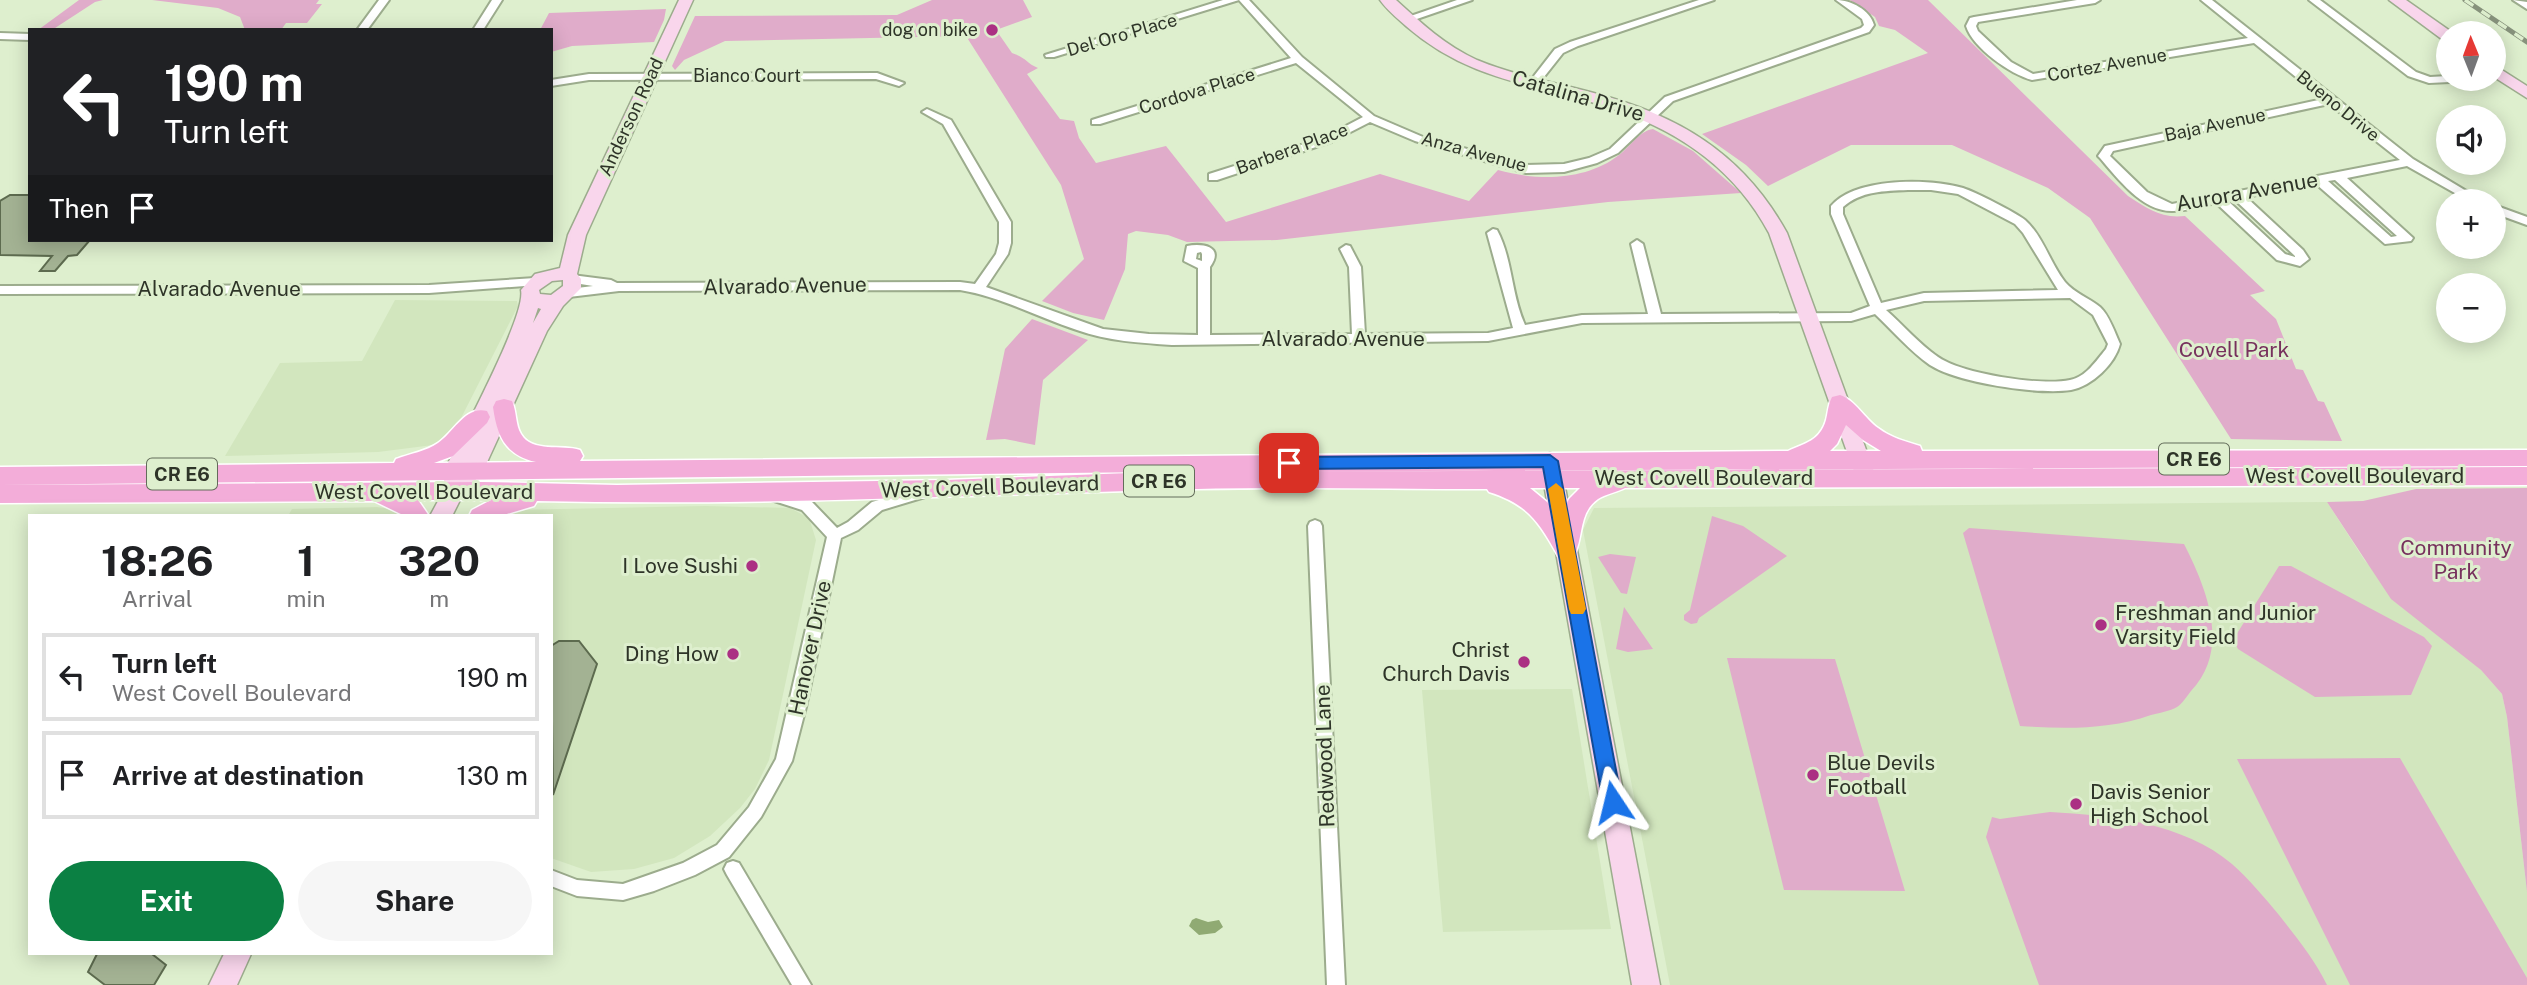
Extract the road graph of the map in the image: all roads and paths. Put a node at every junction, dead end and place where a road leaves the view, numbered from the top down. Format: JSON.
{"nodes":[{"id":1,"x":384,"y":0,"type":"edge"},
{"id":2,"x":497,"y":0,"type":"edge"},
{"id":3,"x":686,"y":0,"type":"edge"},
{"id":4,"x":1234,"y":0,"type":"edge"},
{"id":5,"x":1244,"y":0,"type":"edge"},
{"id":6,"x":1387,"y":0,"type":"edge"},
{"id":7,"x":1466,"y":0,"type":"edge"},
{"id":8,"x":1709,"y":0,"type":"edge"},
{"id":9,"x":1841,"y":0,"type":"edge"},
{"id":10,"x":2095,"y":0,"type":"edge"},
{"id":11,"x":2206,"y":0,"type":"edge"},
{"id":12,"x":2314,"y":0,"type":"edge"},
{"id":13,"x":2396,"y":0,"type":"edge"},
{"id":14,"x":2518,"y":0,"type":"edge"},
{"id":15,"x":2527,"y":6,"type":"edge"},
{"id":16,"x":1407,"y":19,"type":"junction"},
{"id":17,"x":363,"y":28,"type":"edge"},
{"id":18,"x":479,"y":28,"type":"edge"},
{"id":19,"x":2436,"y":28,"type":"edge"},
{"id":20,"x":0,"y":36,"type":"edge"},
{"id":21,"x":28,"y":37,"type":"edge"},
{"id":22,"x":2256,"y":40,"type":"junction"},
{"id":23,"x":1050,"y":55,"type":"dead end"},
{"id":24,"x":1298,"y":59,"type":"junction"},
{"id":25,"x":650,"y":76,"type":"junction"},
{"id":26,"x":2506,"y":78,"type":"edge"},
{"id":27,"x":2436,"y":80,"type":"edge"},
{"id":28,"x":553,"y":83,"type":"edge"},
{"id":29,"x":899,"y":83,"type":"dead end"},
{"id":30,"x":1532,"y":85,"type":"junction"},
{"id":31,"x":2527,"y":93,"type":"edge"},
{"id":32,"x":2331,"y":100,"type":"junction"},
{"id":33,"x":927,"y":112,"type":"dead end"},
{"id":34,"x":1648,"y":117,"type":"junction"},
{"id":35,"x":1370,"y":118,"type":"junction"},
{"id":36,"x":1096,"y":122,"type":"dead end"},
{"id":37,"x":2104,"y":156,"type":"joint"},
{"id":38,"x":2409,"y":163,"type":"junction"},
{"id":39,"x":2338,"y":176,"type":"junction"},
{"id":40,"x":1213,"y":177,"type":"dead end"},
{"id":41,"x":2319,"y":180,"type":"junction"},
{"id":42,"x":2456,"y":189,"type":"edge"},
{"id":43,"x":2237,"y":195,"type":"junction"},
{"id":44,"x":2219,"y":199,"type":"junction"},
{"id":45,"x":2506,"y":213,"type":"edge"},
{"id":46,"x":2527,"y":221,"type":"edge"},
{"id":47,"x":1493,"y":233,"type":"dead end"},
{"id":48,"x":576,"y":235,"type":"junction"},
{"id":49,"x":1637,"y":244,"type":"dead end"},
{"id":50,"x":1346,"y":248,"type":"dead end"},
{"id":51,"x":1204,"y":266,"type":"dead end"},
{"id":52,"x":566,"y":287,"type":"junction"},
{"id":53,"x":536,"y":288,"type":"junction"},
{"id":54,"x":979,"y":289,"type":"junction"},
{"id":55,"x":0,"y":290,"type":"edge"},
{"id":56,"x":2071,"y":294,"type":"junction"},
{"id":57,"x":1877,"y":309,"type":"junction"},
{"id":58,"x":1808,"y":316,"type":"junction"},
{"id":59,"x":1655,"y":317,"type":"junction"},
{"id":60,"x":1521,"y":331,"type":"junction"},
{"id":61,"x":1359,"y":339,"type":"junction"},
{"id":62,"x":1204,"y":340,"type":"junction"},
{"id":63,"x":1839,"y":403,"type":"junction"},
{"id":64,"x":504,"y":407,"type":"junction"},
{"id":65,"x":479,"y":417,"type":"junction"},
{"id":66,"x":2527,"y":458,"type":"edge"},
{"id":67,"x":1967,"y":460,"type":"junction"},
{"id":68,"x":1765,"y":461,"type":"junction"},
{"id":69,"x":698,"y":467,"type":"junction"},
{"id":70,"x":1863,"y":469,"type":"junction"},
{"id":71,"x":1552,"y":470,"type":"junction"},
{"id":72,"x":2527,"y":475,"type":"edge"},
{"id":73,"x":0,"y":476,"type":"edge"},
{"id":74,"x":460,"y":478,"type":"junction"},
{"id":75,"x":1460,"y":479,"type":"junction"},
{"id":76,"x":1636,"y":479,"type":"junction"},
{"id":77,"x":363,"y":483,"type":"junction"},
{"id":78,"x":933,"y":489,"type":"junction"},
{"id":79,"x":765,"y":492,"type":"junction"},
{"id":80,"x":0,"y":494,"type":"edge"},
{"id":81,"x":562,"y":494,"type":"junction"},
{"id":82,"x":416,"y":514,"type":"edge"},
{"id":83,"x":442,"y":514,"type":"edge"},
{"id":84,"x":485,"y":514,"type":"edge"},
{"id":85,"x":1315,"y":526,"type":"dead end"},
{"id":86,"x":835,"y":535,"type":"junction"},
{"id":87,"x":1566,"y":549,"type":"junction"},
{"id":88,"x":733,"y":869,"type":"dead end"},
{"id":89,"x":553,"y":879,"type":"edge"},
{"id":90,"x":238,"y":955,"type":"edge"},
{"id":91,"x":223,"y":985,"type":"edge"},
{"id":92,"x":802,"y":985,"type":"edge"},
{"id":93,"x":1336,"y":985,"type":"edge"},
{"id":94,"x":1646,"y":985,"type":"edge"}],
"edges":[{"from":1,"to":17,"type":"street"},
{"from":2,"to":18,"type":"street"},
{"from":3,"to":25,"type":"street","name":"Anderson Road"},
{"from":4,"to":23,"type":"street","name":"Del Oro Place"},
{"from":5,"to":24,"type":"street","name":"Anza Avenue"},
{"from":6,"to":16,"type":"street","name":"Catalina Drive"},
{"from":7,"to":16,"type":"street"},
{"from":8,"to":30,"type":"street"},
{"from":9,"to":34,"type":"street","name":"Anza Avenue"},
{"from":10,"to":22,"type":"street","name":"Cortez Avenue"},
{"from":11,"to":22,"type":"street","name":"Bueno Drive"},
{"from":12,"to":27,"type":"street"},
{"from":13,"to":19,"type":"street"},
{"from":14,"to":15,"type":"street"},
{"from":16,"to":30,"type":"street","name":"Catalina Drive"},
{"from":20,"to":21,"type":"street"},
{"from":22,"to":32,"type":"street","name":"Bueno Drive"},
{"from":24,"to":35,"type":"street","name":"Anza Avenue"},
{"from":24,"to":36,"type":"street","name":"Cordova Place"},
{"from":25,"to":28,"type":"street","name":"Bianco Court"},
{"from":25,"to":29,"type":"street","name":"Bianco Court"},
{"from":25,"to":48,"type":"street","name":"Anderson Road"},
{"from":26,"to":31,"type":"street"},
{"from":30,"to":34,"type":"street","name":"Catalina Drive"},
{"from":32,"to":37,"type":"street","name":"Baja Avenue"},
{"from":32,"to":38,"type":"street","name":"Bueno Drive"},
{"from":33,"to":54,"type":"street"},
{"from":34,"to":35,"type":"street","name":"Anza Avenue"},
{"from":34,"to":58,"type":"street","name":"Catalina Drive"},
{"from":35,"to":40,"type":"street","name":"Barbera Place"},
{"from":37,"to":44,"type":"street","name":"Aurora Avenue"},
{"from":38,"to":39,"type":"street","name":"Aurora Avenue"},
{"from":38,"to":42,"type":"street","name":"Bueno Drive"},
{"from":39,"to":41,"type":"street","name":"Aurora Avenue"},
{"from":39,"to":41,"type":"street"},
{"from":41,"to":43,"type":"street","name":"Aurora Avenue"},
{"from":43,"to":44,"type":"street","name":"Aurora Avenue"},
{"from":43,"to":44,"type":"street"},
{"from":45,"to":46,"type":"street"},
{"from":47,"to":60,"type":"street"},
{"from":48,"to":52,"type":"street","name":"Anderson Road"},
{"from":48,"to":53,"type":"street","name":"Anderson Road"},
{"from":49,"to":59,"type":"street"},
{"from":50,"to":61,"type":"street"},
{"from":51,"to":62,"type":"street"},
{"from":52,"to":53,"type":"street"},
{"from":52,"to":53,"type":"street"},
{"from":52,"to":54,"type":"street","name":"Alvarado Avenue"},
{"from":52,"to":64,"type":"street","name":"Anderson Road"},
{"from":53,"to":55,"type":"street","name":"Alvarado Avenue"},
{"from":53,"to":65,"type":"street","name":"Anderson Road"},
{"from":54,"to":62,"type":"street","name":"Alvarado Avenue"},
{"from":56,"to":57,"type":"street","name":"Alvarado Avenue"},
{"from":56,"to":57,"type":"street"},
{"from":56,"to":57,"type":"street"},
{"from":57,"to":58,"type":"street","name":"Alvarado Avenue"},
{"from":58,"to":59,"type":"street","name":"Alvarado Avenue"},
{"from":58,"to":63,"type":"street","name":"Catalina Drive"},
{"from":59,"to":60,"type":"street","name":"Alvarado Avenue"},
{"from":60,"to":61,"type":"street","name":"Alvarado Avenue"},
{"from":61,"to":62,"type":"street","name":"Alvarado Avenue"},
{"from":63,"to":67,"type":"main road"},
{"from":63,"to":68,"type":"main road"},
{"from":63,"to":70,"type":"street","name":"Catalina Drive"},
{"from":64,"to":69,"type":"main road"},
{"from":64,"to":74,"type":"street","name":"Anderson Road"},
{"from":65,"to":74,"type":"street","name":"Anderson Road"},
{"from":65,"to":77,"type":"main road"},
{"from":66,"to":67,"type":"main road","name":"West Covell Boulevard","number":"CR E6"},
{"from":67,"to":70,"type":"main road","name":"West Covell Boulevard","number":"CR E6"},
{"from":68,"to":70,"type":"main road","name":"West Covell Boulevard","number":"CR E6"},
{"from":68,"to":71,"type":"main road","name":"West Covell Boulevard","number":"CR E6"},
{"from":69,"to":71,"type":"main road","name":"West Covell Boulevard","number":"CR E6"},
{"from":69,"to":74,"type":"main road","name":"West Covell Boulevard","number":"CR E6"},
{"from":70,"to":72,"type":"main road","name":"West Covell Boulevard","number":"CR E6"},
{"from":70,"to":76,"type":"main road","name":"West Covell Boulevard","number":"CR E6"},
{"from":71,"to":75,"type":"main road","name":"West Covell Boulevard","number":"CR E6"},
{"from":71,"to":76,"type":"main road","name":"West Covell Boulevard","number":"CR E6"},
{"from":71,"to":87,"type":"street"},
{"from":73,"to":77,"type":"main road","name":"West Covell Boulevard","number":"CR E6"},
{"from":74,"to":77,"type":"main road","name":"West Covell Boulevard","number":"CR E6"},
{"from":74,"to":81,"type":"main road","name":"West Covell Boulevard","number":"CR E6"},
{"from":74,"to":83,"type":"street","name":"Anderson Road"},
{"from":75,"to":78,"type":"main road","name":"West Covell Boulevard","number":"CR E6"},
{"from":75,"to":87,"type":"main road"},
{"from":76,"to":87,"type":"main road"},
{"from":77,"to":80,"type":"main road","name":"West Covell Boulevard","number":"CR E6"},
{"from":77,"to":82,"type":"main road"},
{"from":78,"to":79,"type":"main road","name":"West Covell Boulevard","number":"CR E6"},
{"from":78,"to":86,"type":"street"},
{"from":79,"to":81,"type":"main road","name":"West Covell Boulevard","number":"CR E6"},
{"from":79,"to":86,"type":"street"},
{"from":81,"to":84,"type":"main road"},
{"from":85,"to":93,"type":"street","name":"Redwood Lane"},
{"from":86,"to":89,"type":"street","name":"Hanover Drive"},
{"from":87,"to":94,"type":"street"},
{"from":88,"to":92,"type":"street"},
{"from":90,"to":91,"type":"street"}]}
